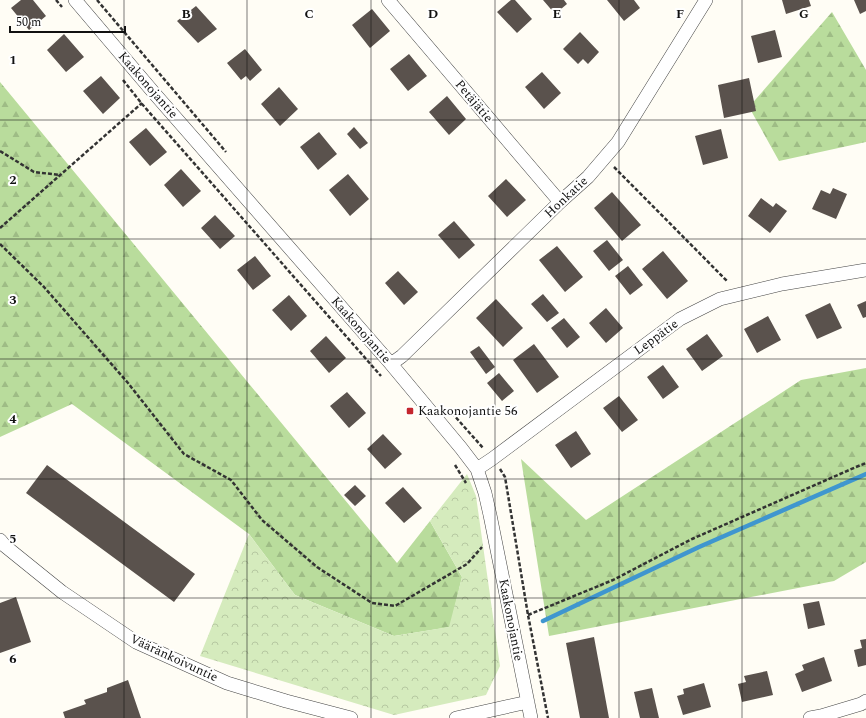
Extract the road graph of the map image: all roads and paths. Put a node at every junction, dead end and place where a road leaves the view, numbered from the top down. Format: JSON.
{"nodes":[{"id":1,"x":56,"y":0,"type":"edge"},
{"id":2,"x":75,"y":0,"type":"edge"},
{"id":3,"x":388,"y":0,"type":"edge"},
{"id":4,"x":706,"y":0,"type":"edge"},
{"id":5,"x":66,"y":12,"type":"dead end"},
{"id":6,"x":122,"y":79,"type":"dead end"},
{"id":7,"x":167,"y":83,"type":"dead end"},
{"id":8,"x":154,"y":93,"type":"junction"},
{"id":9,"x":142,"y":104,"type":"junction"},
{"id":10,"x":0,"y":151,"type":"edge"},
{"id":11,"x":605,"y":158,"type":"junction"},
{"id":12,"x":61,"y":175,"type":"junction"},
{"id":13,"x":560,"y":202,"type":"junction"},
{"id":14,"x":0,"y":228,"type":"edge"},
{"id":15,"x":0,"y":244,"type":"edge"},
{"id":16,"x":866,"y":270,"type":"edge"},
{"id":17,"x":740,"y":294,"type":"junction"},
{"id":18,"x":391,"y":364,"type":"junction"},
{"id":19,"x":384,"y":380,"type":"dead end"},
{"id":20,"x":451,"y":460,"type":"dead end"},
{"id":21,"x":866,"y":463,"type":"edge"},
{"id":22,"x":477,"y":469,"type":"junction"},
{"id":23,"x":468,"y":487,"type":"dead end"},
{"id":24,"x":0,"y":540,"type":"edge"},
{"id":25,"x":486,"y":543,"type":"dead end"},
{"id":26,"x":528,"y":615,"type":"dead end"},
{"id":27,"x":866,"y":701,"type":"edge"},
{"id":28,"x":528,"y":702,"type":"junction"},
{"id":29,"x":351,"y":718,"type":"edge"},
{"id":30,"x":456,"y":718,"type":"edge"},
{"id":31,"x":531,"y":718,"type":"edge"},
{"id":32,"x":810,"y":718,"type":"edge"}],
"edges":[{"from":1,"to":5,"type":"path"},
{"from":2,"to":8,"type":"street","name":"Kaakonojantie"},
{"from":3,"to":13,"type":"street","name":"Petäjätie"},
{"from":4,"to":11,"type":"street","name":"Honkatie"},
{"from":6,"to":9,"type":"path"},
{"from":7,"to":8,"type":"path"},
{"from":8,"to":9,"type":"path"},
{"from":8,"to":18,"type":"street","name":"Kaakonojantie"},
{"from":9,"to":12,"type":"path"},
{"from":9,"to":19,"type":"path"},
{"from":10,"to":12,"type":"path"},
{"from":11,"to":13,"type":"street","name":"Honkatie"},
{"from":11,"to":17,"type":"path"},
{"from":12,"to":14,"type":"path"},
{"from":13,"to":18,"type":"street","name":"Honkatie"},
{"from":15,"to":25,"type":"path"},
{"from":16,"to":17,"type":"street","name":"Leppätie"},
{"from":17,"to":22,"type":"street","name":"Leppätie"},
{"from":18,"to":22,"type":"street","name":"Kaakonojantie"},
{"from":20,"to":23,"type":"path"},
{"from":21,"to":26,"type":"path"},
{"from":22,"to":28,"type":"street","name":"Kaakonojantie"},
{"from":24,"to":29,"type":"street","name":"Vääränkoivuntie"},
{"from":27,"to":32,"type":"street"},
{"from":28,"to":30,"type":"street"},
{"from":28,"to":31,"type":"street","name":"Kaakonojantie"}]}
